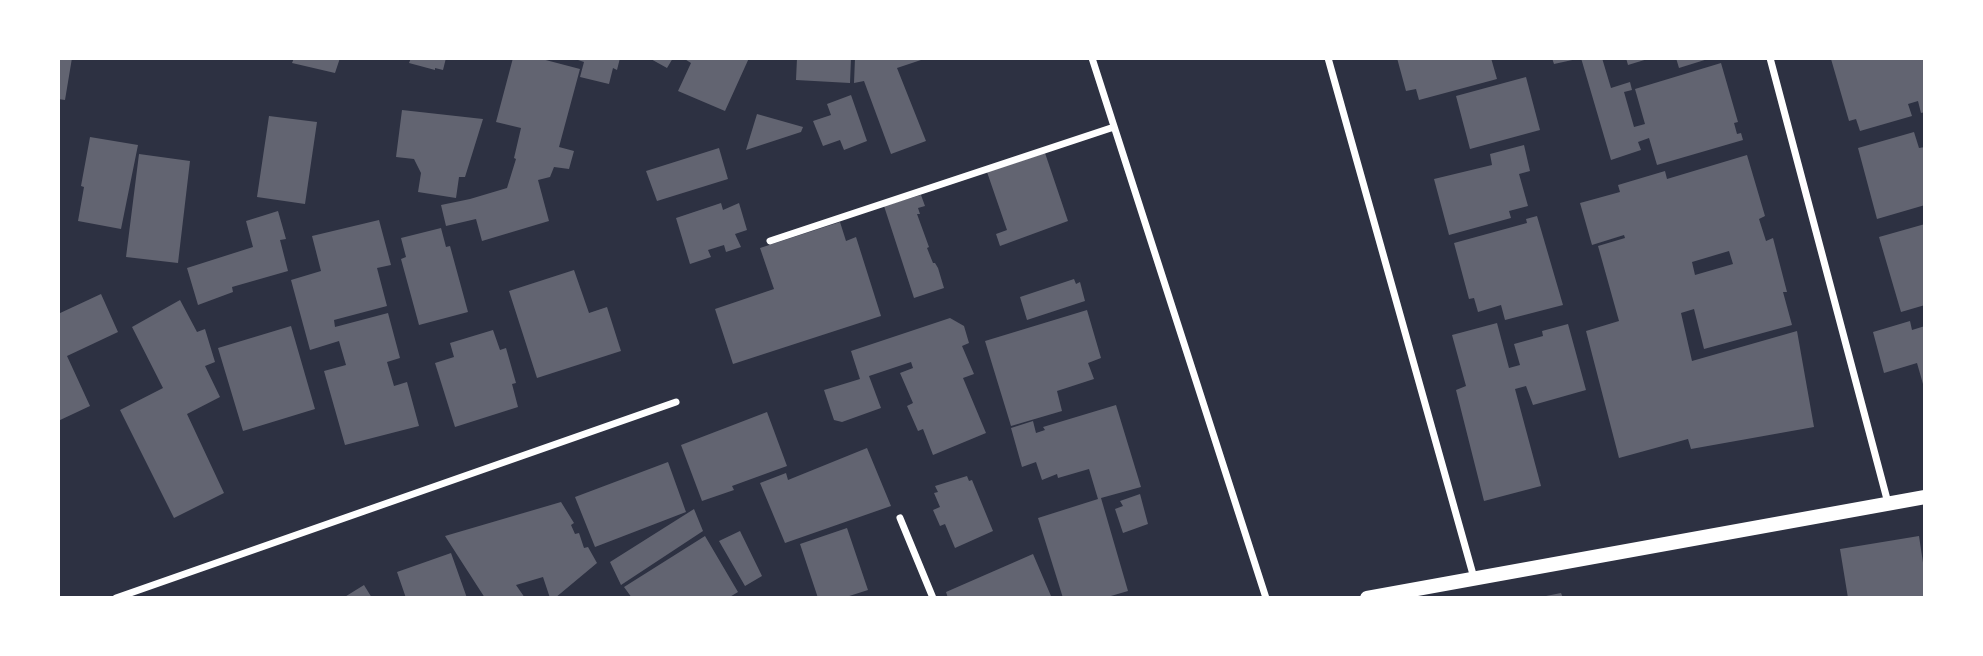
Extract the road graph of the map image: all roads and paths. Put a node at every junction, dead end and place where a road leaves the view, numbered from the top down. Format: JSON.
{"nodes":[{"id":1,"x":1092,"y":58,"type":"edge"},
{"id":2,"x":1328,"y":58,"type":"edge"},
{"id":3,"x":1770,"y":58,"type":"edge"},
{"id":4,"x":1114,"y":127,"type":"junction"},
{"id":5,"x":770,"y":241,"type":"dead end"},
{"id":6,"x":676,"y":402,"type":"dead end"},
{"id":7,"x":1925,"y":497,"type":"edge"},
{"id":8,"x":1888,"y":504,"type":"junction"},
{"id":9,"x":900,"y":518,"type":"dead end"},
{"id":10,"x":1474,"y":578,"type":"junction"},
{"id":11,"x":121,"y":598,"type":"edge"},
{"id":12,"x":933,"y":598,"type":"edge"},
{"id":13,"x":1266,"y":598,"type":"edge"},
{"id":14,"x":1367,"y":598,"type":"edge"}],
"edges":[{"from":1,"to":4,"type":"street"},
{"from":2,"to":10,"type":"street"},
{"from":3,"to":8,"type":"street"},
{"from":4,"to":5,"type":"street"},
{"from":4,"to":13,"type":"street"},
{"from":6,"to":11,"type":"street"},
{"from":7,"to":8,"type":"main road"},
{"from":8,"to":10,"type":"main road"},
{"from":9,"to":12,"type":"street"},
{"from":10,"to":14,"type":"main road"}]}
